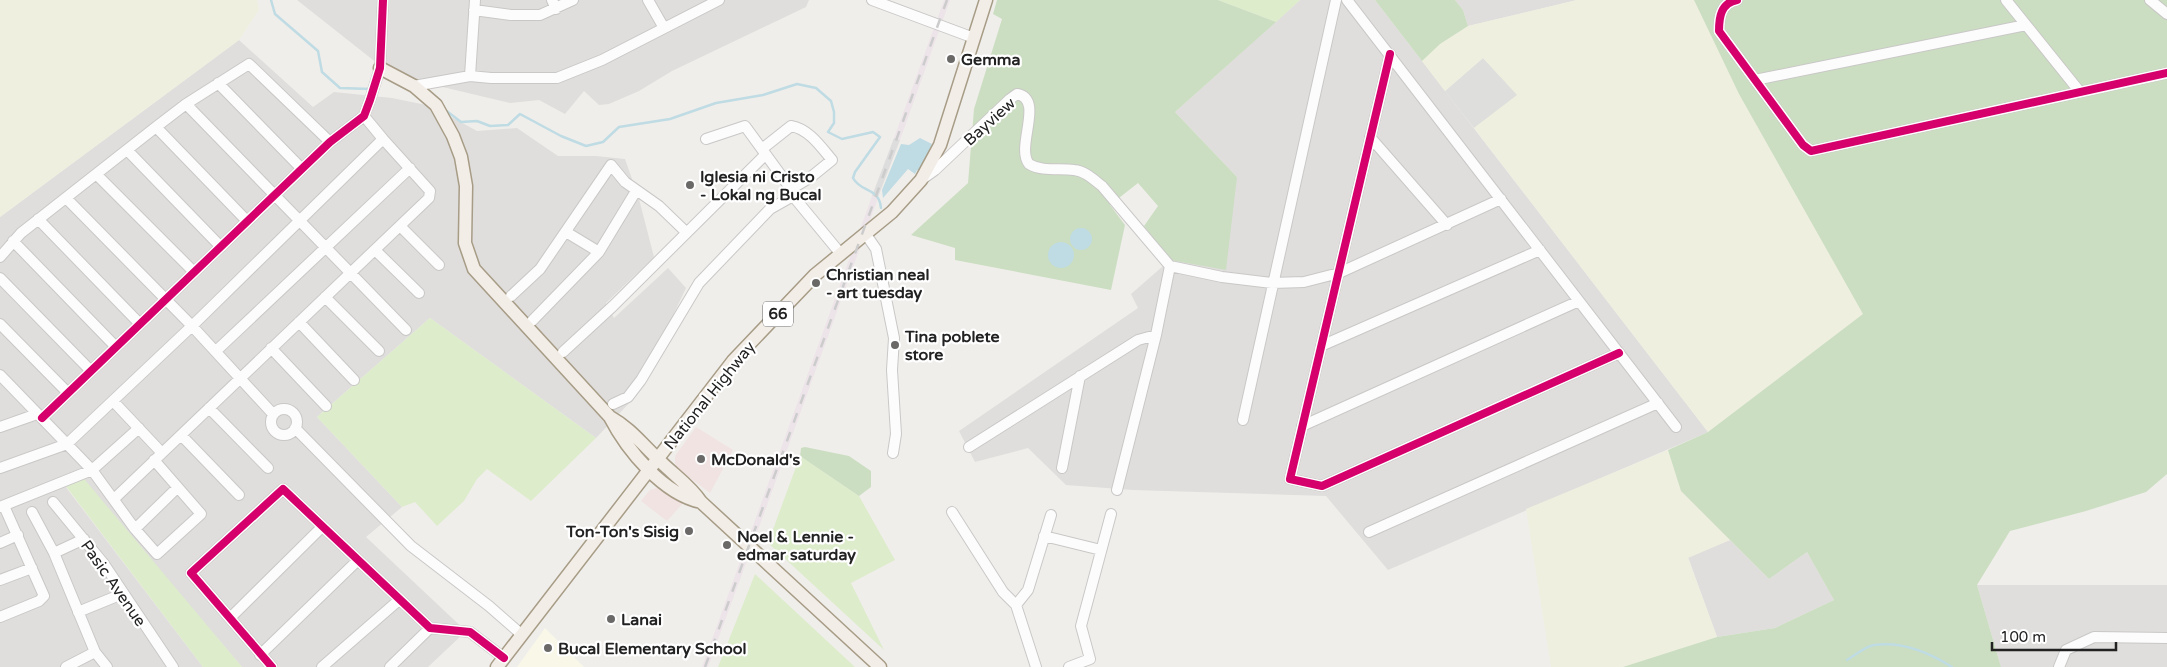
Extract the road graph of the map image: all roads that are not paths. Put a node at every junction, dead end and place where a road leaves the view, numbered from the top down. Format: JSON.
{"nodes":[{"id":1,"x":383,"y":0,"type":"edge"},
{"id":2,"x":573,"y":0,"type":"edge"},
{"id":3,"x":648,"y":0,"type":"edge"},
{"id":4,"x":719,"y":0,"type":"edge"},
{"id":5,"x":872,"y":0,"type":"edge"},
{"id":6,"x":986,"y":0,"type":"edge"},
{"id":7,"x":1336,"y":0,"type":"edge"},
{"id":8,"x":1347,"y":0,"type":"edge"},
{"id":9,"x":1737,"y":0,"type":"edge"},
{"id":10,"x":2006,"y":0,"type":"edge"},
{"id":11,"x":2150,"y":0,"type":"edge"},
{"id":12,"x":474,"y":5,"type":"edge"},
{"id":13,"x":554,"y":5,"type":"edge"},
{"id":14,"x":2167,"y":14,"type":"edge"},
{"id":15,"x":2026,"y":25,"type":"junction"},
{"id":16,"x":664,"y":28,"type":"junction"},
{"id":17,"x":974,"y":38,"type":"junction"},
{"id":18,"x":1390,"y":54,"type":"junction"},
{"id":19,"x":380,"y":68,"type":"junction"},
{"id":20,"x":2167,"y":73,"type":"edge"},
{"id":21,"x":470,"y":76,"type":"junction"},
{"id":22,"x":1755,"y":80,"type":"junction"},
{"id":23,"x":218,"y":83,"type":"junction"},
{"id":24,"x":414,"y":86,"type":"junction"},
{"id":25,"x":2080,"y":92,"type":"junction"},
{"id":26,"x":186,"y":104,"type":"junction"},
{"id":27,"x":364,"y":116,"type":"junction"},
{"id":28,"x":156,"y":127,"type":"junction"},
{"id":29,"x":1370,"y":137,"type":"junction"},
{"id":30,"x":383,"y":139,"type":"junction"},
{"id":31,"x":706,"y":139,"type":"dead end"},
{"id":32,"x":330,"y":142,"type":"junction"},
{"id":33,"x":127,"y":150,"type":"junction"},
{"id":34,"x":764,"y":152,"type":"junction"},
{"id":35,"x":410,"y":168,"type":"junction"},
{"id":36,"x":302,"y":169,"type":"junction"},
{"id":37,"x":96,"y":174,"type":"junction"},
{"id":38,"x":921,"y":180,"type":"junction"},
{"id":39,"x":636,"y":191,"type":"junction"},
{"id":40,"x":792,"y":193,"type":"junction"},
{"id":41,"x":276,"y":194,"type":"junction"},
{"id":42,"x":66,"y":198,"type":"junction"},
{"id":43,"x":1501,"y":199,"type":"junction"},
{"id":44,"x":38,"y":219,"type":"junction"},
{"id":45,"x":301,"y":220,"type":"junction"},
{"id":46,"x":247,"y":221,"type":"junction"},
{"id":47,"x":1447,"y":225,"type":"junction"},
{"id":48,"x":400,"y":226,"type":"junction"},
{"id":49,"x":566,"y":232,"type":"junction"},
{"id":50,"x":686,"y":232,"type":"junction"},
{"id":51,"x":865,"y":233,"type":"junction"},
{"id":52,"x":13,"y":241,"type":"junction"},
{"id":53,"x":327,"y":246,"type":"junction"},
{"id":54,"x":221,"y":247,"type":"junction"},
{"id":55,"x":375,"y":250,"type":"junction"},
{"id":56,"x":1540,"y":250,"type":"junction"},
{"id":57,"x":599,"y":252,"type":"junction"},
{"id":58,"x":840,"y":253,"type":"junction"},
{"id":59,"x":0,"y":257,"type":"edge"},
{"id":60,"x":438,"y":265,"type":"dead end"},
{"id":61,"x":1170,"y":266,"type":"junction"},
{"id":62,"x":194,"y":272,"type":"junction"},
{"id":63,"x":352,"y":272,"type":"junction"},
{"id":64,"x":1339,"y":273,"type":"junction"},
{"id":65,"x":0,"y":278,"type":"edge"},
{"id":66,"x":1272,"y":283,"type":"junction"},
{"id":67,"x":419,"y":293,"type":"dead end"},
{"id":68,"x":510,"y":296,"type":"dead end"},
{"id":69,"x":325,"y":297,"type":"junction"},
{"id":70,"x":165,"y":300,"type":"junction"},
{"id":71,"x":1579,"y":301,"type":"junction"},
{"id":72,"x":532,"y":321,"type":"dead end"},
{"id":73,"x":300,"y":322,"type":"junction"},
{"id":74,"x":0,"y":324,"type":"edge"},
{"id":75,"x":140,"y":324,"type":"junction"},
{"id":76,"x":192,"y":326,"type":"junction"},
{"id":77,"x":406,"y":330,"type":"dead end"},
{"id":78,"x":1156,"y":335,"type":"junction"},
{"id":79,"x":1321,"y":346,"type":"junction"},
{"id":80,"x":116,"y":347,"type":"junction"},
{"id":81,"x":272,"y":348,"type":"junction"},
{"id":82,"x":216,"y":351,"type":"junction"},
{"id":83,"x":378,"y":351,"type":"dead end"},
{"id":84,"x":563,"y":352,"type":"dead end"},
{"id":85,"x":1619,"y":353,"type":"junction"},
{"id":86,"x":91,"y":371,"type":"junction"},
{"id":87,"x":0,"y":375,"type":"edge"},
{"id":88,"x":1080,"y":376,"type":"junction"},
{"id":89,"x":240,"y":378,"type":"junction"},
{"id":90,"x":354,"y":380,"type":"dead end"},
{"id":91,"x":11,"y":386,"type":"junction"},
{"id":92,"x":0,"y":391,"type":"edge"},
{"id":93,"x":68,"y":393,"type":"junction"},
{"id":94,"x":113,"y":402,"type":"junction"},
{"id":95,"x":1658,"y":403,"type":"junction"},
{"id":96,"x":613,"y":404,"type":"dead end"},
{"id":97,"x":326,"y":406,"type":"dead end"},
{"id":98,"x":209,"y":408,"type":"junction"},
{"id":99,"x":273,"y":414,"type":"junction"},
{"id":100,"x":40,"y":416,"type":"junction"},
{"id":101,"x":610,"y":417,"type":"junction"},
{"id":102,"x":1242,"y":420,"type":"dead end"},
{"id":103,"x":1302,"y":426,"type":"junction"},
{"id":104,"x":0,"y":427,"type":"edge"},
{"id":105,"x":1676,"y":427,"type":"dead end"},
{"id":106,"x":139,"y":428,"type":"junction"},
{"id":107,"x":295,"y":428,"type":"junction"},
{"id":108,"x":181,"y":435,"type":"junction"},
{"id":109,"x":67,"y":444,"type":"junction"},
{"id":110,"x":969,"y":447,"type":"dead end"},
{"id":111,"x":894,"y":453,"type":"dead end"},
{"id":112,"x":158,"y":457,"type":"junction"},
{"id":113,"x":657,"y":459,"type":"junction"},
{"id":114,"x":0,"y":468,"type":"edge"},
{"id":115,"x":268,"y":468,"type":"dead end"},
{"id":116,"x":1062,"y":468,"type":"dead end"},
{"id":117,"x":92,"y":470,"type":"junction"},
{"id":118,"x":648,"y":470,"type":"junction"},
{"id":119,"x":178,"y":488,"type":"junction"},
{"id":120,"x":1117,"y":490,"type":"dead end"},
{"id":121,"x":239,"y":495,"type":"dead end"},
{"id":122,"x":114,"y":498,"type":"junction"},
{"id":123,"x":53,"y":502,"type":"dead end"},
{"id":124,"x":701,"y":502,"type":"junction"},
{"id":125,"x":2,"y":507,"type":"edge"},
{"id":126,"x":32,"y":512,"type":"dead end"},
{"id":127,"x":952,"y":512,"type":"dead end"},
{"id":128,"x":1111,"y":514,"type":"dead end"},
{"id":129,"x":1051,"y":515,"type":"dead end"},
{"id":130,"x":322,"y":527,"type":"junction"},
{"id":131,"x":135,"y":529,"type":"junction"},
{"id":132,"x":1369,"y":532,"type":"dead end"},
{"id":133,"x":18,"y":535,"type":"junction"},
{"id":134,"x":1044,"y":536,"type":"junction"},
{"id":135,"x":84,"y":539,"type":"junction"},
{"id":136,"x":0,"y":542,"type":"edge"},
{"id":137,"x":1102,"y":550,"type":"junction"},
{"id":138,"x":54,"y":553,"type":"junction"},
{"id":139,"x":357,"y":561,"type":"junction"},
{"id":140,"x":32,"y":568,"type":"junction"},
{"id":141,"x":0,"y":580,"type":"edge"},
{"id":142,"x":122,"y":594,"type":"junction"},
{"id":143,"x":399,"y":600,"type":"junction"},
{"id":144,"x":1016,"y":605,"type":"junction"},
{"id":145,"x":78,"y":612,"type":"junction"},
{"id":146,"x":0,"y":617,"type":"edge"},
{"id":147,"x":230,"y":618,"type":"junction"},
{"id":148,"x":430,"y":628,"type":"junction"},
{"id":149,"x":521,"y":634,"type":"junction"},
{"id":150,"x":2167,"y":638,"type":"edge"},
{"id":151,"x":95,"y":652,"type":"junction"},
{"id":152,"x":260,"y":655,"type":"junction"},
{"id":153,"x":500,"y":662,"type":"edge"},
{"id":154,"x":66,"y":667,"type":"edge"},
{"id":155,"x":107,"y":667,"type":"edge"},
{"id":156,"x":173,"y":667,"type":"edge"},
{"id":157,"x":272,"y":667,"type":"edge"},
{"id":158,"x":322,"y":667,"type":"edge"},
{"id":159,"x":390,"y":667,"type":"edge"},
{"id":160,"x":880,"y":667,"type":"edge"},
{"id":161,"x":1036,"y":667,"type":"edge"},
{"id":162,"x":1069,"y":667,"type":"edge"},
{"id":163,"x":2059,"y":667,"type":"edge"}],
"edges":[{"from":1,"to":19,"type":"street"},
{"from":2,"to":13,"type":"street"},
{"from":3,"to":16,"type":"street"},
{"from":4,"to":16,"type":"street"},
{"from":5,"to":17,"type":"street"},
{"from":6,"to":17,"type":"main road","name":"National Highway","number":"66"},
{"from":7,"to":66,"type":"street"},
{"from":8,"to":18,"type":"street"},
{"from":9,"to":22,"type":"street"},
{"from":10,"to":15,"type":"street"},
{"from":11,"to":14,"type":"street"},
{"from":12,"to":13,"type":"street"},
{"from":12,"to":21,"type":"street"},
{"from":15,"to":22,"type":"street"},
{"from":15,"to":25,"type":"street"},
{"from":16,"to":21,"type":"street"},
{"from":17,"to":38,"type":"main road","name":"National Highway","number":"66"},
{"from":18,"to":29,"type":"street"},
{"from":18,"to":43,"type":"street"},
{"from":19,"to":24,"type":"main road"},
{"from":19,"to":27,"type":"street"},
{"from":20,"to":25,"type":"street"},
{"from":21,"to":24,"type":"street"},
{"from":22,"to":25,"type":"street"},
{"from":23,"to":26,"type":"street"},
{"from":23,"to":32,"type":"street"},
{"from":23,"to":36,"type":"street"},
{"from":24,"to":101,"type":"main road"},
{"from":26,"to":28,"type":"street"},
{"from":26,"to":41,"type":"street"},
{"from":27,"to":30,"type":"street"},
{"from":27,"to":32,"type":"street"},
{"from":28,"to":33,"type":"street"},
{"from":28,"to":46,"type":"street"},
{"from":29,"to":47,"type":"street"},
{"from":29,"to":64,"type":"street"},
{"from":30,"to":35,"type":"street"},
{"from":30,"to":45,"type":"street"},
{"from":31,"to":34,"type":"street"},
{"from":32,"to":36,"type":"street"},
{"from":33,"to":37,"type":"street"},
{"from":33,"to":54,"type":"street"},
{"from":34,"to":40,"type":"street"},
{"from":34,"to":40,"type":"street"},
{"from":34,"to":50,"type":"street"},
{"from":35,"to":48,"type":"street"},
{"from":35,"to":53,"type":"street"},
{"from":36,"to":41,"type":"street"},
{"from":37,"to":42,"type":"street"},
{"from":37,"to":62,"type":"street"},
{"from":38,"to":51,"type":"main road","name":"National Highway","number":"66"},
{"from":38,"to":61,"type":"street","name":"Bayview"},
{"from":39,"to":49,"type":"street"},
{"from":39,"to":50,"type":"street"},
{"from":39,"to":57,"type":"street"},
{"from":40,"to":58,"type":"street"},
{"from":40,"to":96,"type":"street"},
{"from":41,"to":45,"type":"street"},
{"from":41,"to":46,"type":"street"},
{"from":42,"to":44,"type":"street"},
{"from":42,"to":70,"type":"street"},
{"from":43,"to":47,"type":"street"},
{"from":43,"to":56,"type":"street"},
{"from":44,"to":52,"type":"street"},
{"from":44,"to":75,"type":"street"},
{"from":45,"to":53,"type":"street"},
{"from":45,"to":76,"type":"street"},
{"from":46,"to":54,"type":"street"},
{"from":47,"to":64,"type":"street"},
{"from":48,"to":55,"type":"street"},
{"from":48,"to":60,"type":"street"},
{"from":49,"to":57,"type":"street"},
{"from":49,"to":68,"type":"street"},
{"from":50,"to":84,"type":"street"},
{"from":51,"to":58,"type":"main road","name":"National Highway","number":"66"},
{"from":51,"to":111,"type":"street"},
{"from":52,"to":59,"type":"street"},
{"from":52,"to":80,"type":"street"},
{"from":53,"to":63,"type":"street"},
{"from":53,"to":82,"type":"street"},
{"from":54,"to":62,"type":"street"},
{"from":55,"to":63,"type":"street"},
{"from":55,"to":67,"type":"street"},
{"from":56,"to":71,"type":"street"},
{"from":56,"to":79,"type":"street"},
{"from":57,"to":72,"type":"street"},
{"from":58,"to":113,"type":"main road","name":"National Highway","number":"66"},
{"from":61,"to":66,"type":"street"},
{"from":61,"to":78,"type":"street"},
{"from":62,"to":70,"type":"street"},
{"from":63,"to":69,"type":"street"},
{"from":63,"to":77,"type":"street"},
{"from":64,"to":66,"type":"street"},
{"from":64,"to":79,"type":"street"},
{"from":65,"to":86,"type":"street"},
{"from":66,"to":102,"type":"street"},
{"from":69,"to":73,"type":"street"},
{"from":69,"to":83,"type":"street"},
{"from":70,"to":75,"type":"street"},
{"from":70,"to":76,"type":"street"},
{"from":71,"to":85,"type":"street"},
{"from":71,"to":103,"type":"street"},
{"from":73,"to":81,"type":"street"},
{"from":73,"to":90,"type":"street"},
{"from":74,"to":93,"type":"street"},
{"from":75,"to":80,"type":"street"},
{"from":76,"to":82,"type":"street"},
{"from":76,"to":94,"type":"street"},
{"from":78,"to":88,"type":"street"},
{"from":78,"to":120,"type":"street"},
{"from":79,"to":103,"type":"street"},
{"from":80,"to":86,"type":"street"},
{"from":81,"to":89,"type":"street"},
{"from":81,"to":97,"type":"street"},
{"from":82,"to":89,"type":"street"},
{"from":85,"to":95,"type":"street"},
{"from":85,"to":103,"type":"street"},
{"from":86,"to":93,"type":"street"},
{"from":87,"to":91,"type":"street"},
{"from":88,"to":110,"type":"street"},
{"from":88,"to":116,"type":"street"},
{"from":89,"to":98,"type":"street"},
{"from":89,"to":99,"type":"street"},
{"from":91,"to":92,"type":"street"},
{"from":91,"to":100,"type":"street"},
{"from":93,"to":100,"type":"street"},
{"from":94,"to":106,"type":"street"},
{"from":94,"to":109,"type":"street"},
{"from":95,"to":105,"type":"street"},
{"from":95,"to":132,"type":"street"},
{"from":98,"to":108,"type":"street"},
{"from":98,"to":115,"type":"street"},
{"from":99,"to":107,"type":"street"},
{"from":99,"to":107,"type":"street"},
{"from":100,"to":104,"type":"street"},
{"from":100,"to":109,"type":"street"},
{"from":101,"to":113,"type":"main road"},
{"from":101,"to":118,"type":"main road"},
{"from":106,"to":112,"type":"street"},
{"from":106,"to":117,"type":"street"},
{"from":107,"to":149,"type":"street"},
{"from":108,"to":112,"type":"street"},
{"from":108,"to":121,"type":"street"},
{"from":109,"to":114,"type":"street"},
{"from":109,"to":117,"type":"street"},
{"from":112,"to":119,"type":"street"},
{"from":112,"to":122,"type":"street"},
{"from":113,"to":118,"type":"main road","name":"National Highway","number":"66"},
{"from":113,"to":124,"type":"main road"},
{"from":117,"to":122,"type":"street"},
{"from":117,"to":125,"type":"street"},
{"from":118,"to":124,"type":"main road"},
{"from":118,"to":149,"type":"main road","name":"National Highway","number":"66"},
{"from":119,"to":131,"type":"street"},
{"from":119,"to":131,"type":"street"},
{"from":122,"to":131,"type":"street"},
{"from":123,"to":135,"type":"street","name":"Pasic Avenue"},
{"from":124,"to":160,"type":"main road"},
{"from":125,"to":133,"type":"street"},
{"from":126,"to":138,"type":"street"},
{"from":127,"to":144,"type":"street"},
{"from":128,"to":137,"type":"street"},
{"from":129,"to":134,"type":"street"},
{"from":130,"to":139,"type":"street"},
{"from":130,"to":147,"type":"street"},
{"from":130,"to":147,"type":"street"},
{"from":133,"to":136,"type":"street"},
{"from":133,"to":140,"type":"street"},
{"from":134,"to":137,"type":"street"},
{"from":134,"to":144,"type":"street"},
{"from":135,"to":138,"type":"street"},
{"from":135,"to":142,"type":"street","name":"Pasic Avenue"},
{"from":137,"to":162,"type":"street"},
{"from":138,"to":145,"type":"street"},
{"from":139,"to":143,"type":"street"},
{"from":139,"to":152,"type":"street"},
{"from":140,"to":141,"type":"street"},
{"from":140,"to":146,"type":"street"},
{"from":142,"to":145,"type":"street"},
{"from":142,"to":156,"type":"street","name":"Pasic Avenue"},
{"from":143,"to":148,"type":"street"},
{"from":143,"to":158,"type":"street"},
{"from":144,"to":161,"type":"street"},
{"from":145,"to":151,"type":"street"},
{"from":147,"to":152,"type":"street"},
{"from":148,"to":153,"type":"street"},
{"from":148,"to":159,"type":"street"},
{"from":149,"to":153,"type":"main road","name":"National Highway","number":"66"},
{"from":150,"to":163,"type":"street"},
{"from":151,"to":154,"type":"street"},
{"from":151,"to":155,"type":"street"},
{"from":152,"to":157,"type":"street"}]}
